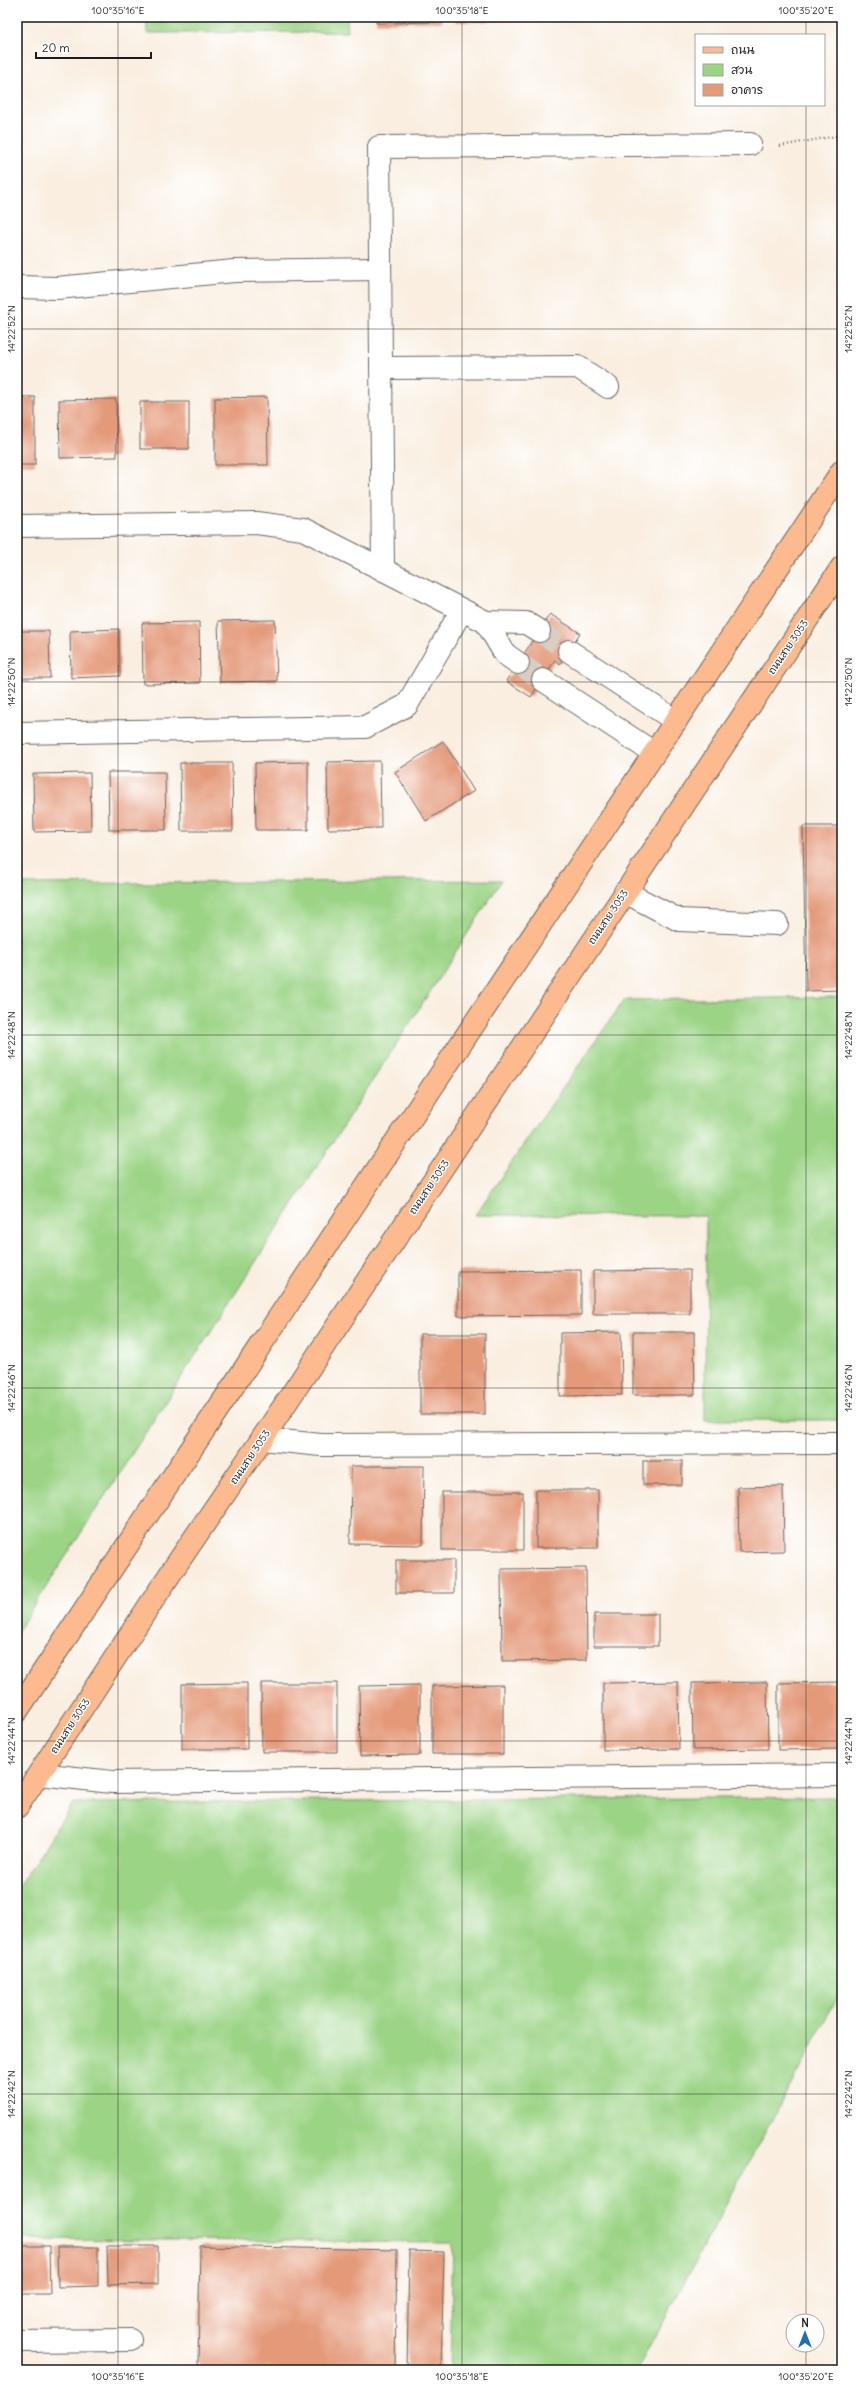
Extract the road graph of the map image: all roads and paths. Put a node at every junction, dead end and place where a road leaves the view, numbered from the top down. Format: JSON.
{"nodes":[{"id":1,"x":842,"y":135,"type":"edge"},
{"id":2,"x":750,"y":144,"type":"joint"},
{"id":3,"x":380,"y":269,"type":"junction"},
{"id":4,"x":17,"y":287,"type":"edge"},
{"id":5,"x":381,"y":368,"type":"junction"},
{"id":6,"x":608,"y":386,"type":"dead end"},
{"id":7,"x":842,"y":471,"type":"edge"},
{"id":8,"x":17,"y":526,"type":"edge"},
{"id":9,"x":842,"y":567,"type":"edge"},
{"id":10,"x":383,"y":570,"type":"junction"},
{"id":11,"x":462,"y":610,"type":"junction"},
{"id":12,"x":486,"y":622,"type":"junction"},
{"id":13,"x":539,"y":631,"type":"tunnel mouth"},
{"id":14,"x":569,"y":651,"type":"tunnel mouth"},
{"id":15,"x":518,"y":663,"type":"tunnel mouth"},
{"id":16,"x":543,"y":680,"type":"tunnel mouth"},
{"id":17,"x":676,"y":721,"type":"junction"},
{"id":18,"x":17,"y":733,"type":"edge"},
{"id":19,"x":654,"y":753,"type":"junction"},
{"id":20,"x":625,"y":892,"type":"junction"},
{"id":21,"x":777,"y":924,"type":"dead end"},
{"id":22,"x":262,"y":1439,"type":"junction"},
{"id":23,"x":842,"y":1443,"type":"edge"},
{"id":24,"x":17,"y":1711,"type":"edge"},
{"id":25,"x":39,"y":1774,"type":"junction"},
{"id":26,"x":842,"y":1775,"type":"edge"},
{"id":27,"x":17,"y":1808,"type":"edge"},
{"id":28,"x":130,"y":2340,"type":"dead end"},
{"id":29,"x":17,"y":2341,"type":"edge"}],
"edges":[{"from":1,"to":2,"type":"path"},
{"from":2,"to":3,"type":"street"},
{"from":3,"to":4,"type":"street"},
{"from":3,"to":5,"type":"street"},
{"from":5,"to":6,"type":"street"},
{"from":5,"to":10,"type":"street"},
{"from":7,"to":17,"type":"main road"},
{"from":8,"to":10,"type":"street"},
{"from":9,"to":20,"type":"main road","name":"ถนนสาย 3053"},
{"from":10,"to":11,"type":"street"},
{"from":11,"to":12,"type":"street"},
{"from":11,"to":18,"type":"street"},
{"from":12,"to":13,"type":"street"},
{"from":12,"to":15,"type":"street"},
{"from":14,"to":17,"type":"street"},
{"from":16,"to":19,"type":"street"},
{"from":17,"to":19,"type":"main road"},
{"from":19,"to":24,"type":"main road"},
{"from":20,"to":21,"type":"street"},
{"from":20,"to":22,"type":"main road","name":"ถนนสาย 3053"},
{"from":22,"to":23,"type":"street"},
{"from":22,"to":25,"type":"main road","name":"ถนนสาย 3053"},
{"from":25,"to":26,"type":"street"},
{"from":25,"to":27,"type":"main road","name":"ถนนสาย 3053"},
{"from":28,"to":29,"type":"street"}]}
